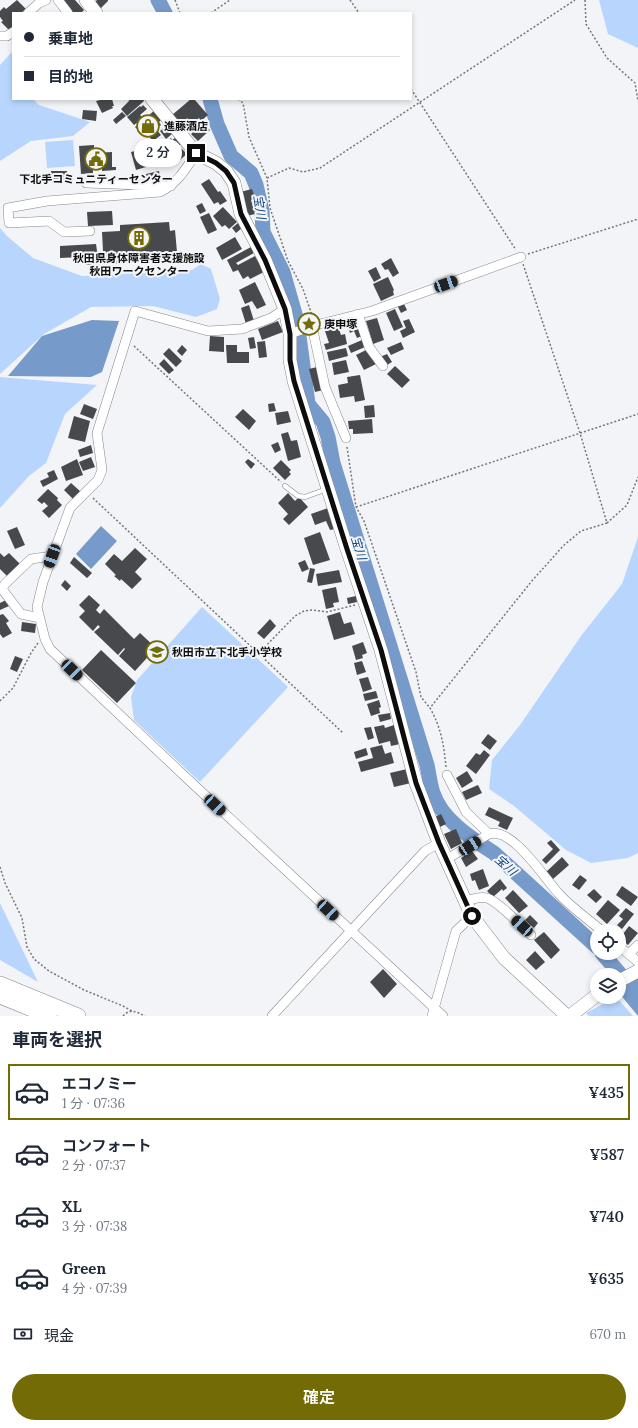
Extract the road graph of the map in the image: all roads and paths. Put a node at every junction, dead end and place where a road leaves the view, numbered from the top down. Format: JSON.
{"nodes":[{"id":1,"x":46,"y":0,"type":"edge"},
{"id":2,"x":58,"y":0,"type":"edge"},
{"id":3,"x":86,"y":0,"type":"edge"},
{"id":4,"x":175,"y":0,"type":"edge"},
{"id":5,"x":230,"y":0,"type":"edge"},
{"id":6,"x":350,"y":0,"type":"edge"},
{"id":7,"x":575,"y":0,"type":"edge"},
{"id":8,"x":585,"y":0,"type":"edge"},
{"id":9,"x":29,"y":12,"type":"edge"},
{"id":10,"x":67,"y":12,"type":"edge"},
{"id":11,"x":95,"y":12,"type":"edge"},
{"id":12,"x":180,"y":12,"type":"edge"},
{"id":13,"x":212,"y":12,"type":"edge"},
{"id":14,"x":358,"y":12,"type":"edge"},
{"id":15,"x":12,"y":33,"type":"edge"},
{"id":16,"x":0,"y":36,"type":"edge"},
{"id":17,"x":638,"y":82,"type":"edge"},
{"id":18,"x":635,"y":83,"type":"junction"},
{"id":19,"x":412,"y":90,"type":"edge"},
{"id":20,"x":153,"y":100,"type":"edge"},
{"id":21,"x":239,"y":100,"type":"edge"},
{"id":22,"x":638,"y":101,"type":"edge"},
{"id":23,"x":421,"y":103,"type":"junction"},
{"id":24,"x":196,"y":153,"type":"junction"},
{"id":25,"x":267,"y":178,"type":"junction"},
{"id":26,"x":86,"y":183,"type":"dead end"},
{"id":27,"x":172,"y":186,"type":"junction"},
{"id":28,"x":638,"y":219,"type":"edge"},
{"id":29,"x":90,"y":231,"type":"dead end"},
{"id":30,"x":520,"y":257,"type":"junction"},
{"id":31,"x":285,"y":309,"type":"junction"},
{"id":32,"x":358,"y":314,"type":"junction"},
{"id":33,"x":311,"y":326,"type":"junction"},
{"id":34,"x":292,"y":333,"type":"junction"},
{"id":35,"x":126,"y":339,"type":"junction"},
{"id":36,"x":384,"y":366,"type":"dead end"},
{"id":37,"x":638,"y":414,"type":"edge"},
{"id":38,"x":580,"y":433,"type":"junction"},
{"id":39,"x":346,"y":438,"type":"joint"},
{"id":40,"x":638,"y":477,"type":"edge"},
{"id":41,"x":285,"y":486,"type":"joint"},
{"id":42,"x":327,"y":489,"type":"junction"},
{"id":43,"x":86,"y":491,"type":"junction"},
{"id":44,"x":356,"y":507,"type":"junction"},
{"id":45,"x":607,"y":523,"type":"junction"},
{"id":46,"x":52,"y":556,"type":"junction"},
{"id":47,"x":365,"y":603,"type":"junction"},
{"id":48,"x":40,"y":618,"type":"junction"},
{"id":49,"x":45,"y":639,"type":"junction"},
{"id":50,"x":259,"y":654,"type":"junction"},
{"id":51,"x":0,"y":701,"type":"edge"},
{"id":52,"x":430,"y":708,"type":"junction"},
{"id":53,"x":343,"y":733,"type":"dead end"},
{"id":54,"x":447,"y":775,"type":"joint"},
{"id":55,"x":486,"y":836,"type":"junction"},
{"id":56,"x":439,"y":843,"type":"junction"},
{"id":57,"x":446,"y":859,"type":"junction"},
{"id":58,"x":0,"y":867,"type":"edge"},
{"id":59,"x":465,"y":901,"type":"junction"},
{"id":60,"x":472,"y":916,"type":"junction"},
{"id":61,"x":594,"y":924,"type":"edge"},
{"id":62,"x":351,"y":931,"type":"junction"},
{"id":63,"x":531,"y":935,"type":"dead end"},
{"id":64,"x":638,"y":945,"type":"edge"},
{"id":65,"x":626,"y":952,"type":"edge"},
{"id":66,"x":629,"y":954,"type":"junction"},
{"id":67,"x":636,"y":969,"type":"edge"},
{"id":68,"x":626,"y":976,"type":"edge"},
{"id":69,"x":0,"y":984,"type":"edge"},
{"id":70,"x":0,"y":996,"type":"edge"},
{"id":71,"x":590,"y":1000,"type":"edge"},
{"id":72,"x":132,"y":1011,"type":"junction"},
{"id":73,"x":50,"y":1012,"type":"edge"},
{"id":74,"x":433,"y":1012,"type":"edge"},
{"id":75,"x":78,"y":1016,"type":"edge"},
{"id":76,"x":123,"y":1016,"type":"edge"},
{"id":77,"x":145,"y":1016,"type":"edge"},
{"id":78,"x":272,"y":1016,"type":"edge"},
{"id":79,"x":443,"y":1016,"type":"edge"},
{"id":80,"x":569,"y":1016,"type":"edge"}],
"edges":[{"from":1,"to":9,"type":"street"},
{"from":2,"to":10,"type":"street"},
{"from":3,"to":11,"type":"street"},
{"from":4,"to":12,"type":"path"},
{"from":5,"to":13,"type":"path"},
{"from":6,"to":14,"type":"path"},
{"from":7,"to":23,"type":"path"},
{"from":8,"to":18,"type":"path"},
{"from":15,"to":16,"type":"street"},
{"from":17,"to":18,"type":"path"},
{"from":18,"to":22,"type":"path"},
{"from":19,"to":23,"type":"path"},
{"from":20,"to":24,"type":"street"},
{"from":21,"to":25,"type":"path"},
{"from":23,"to":25,"type":"path"},
{"from":23,"to":30,"type":"path"},
{"from":24,"to":27,"type":"street"},
{"from":24,"to":31,"type":"street"},
{"from":25,"to":33,"type":"path"},
{"from":26,"to":27,"type":"street"},
{"from":27,"to":29,"type":"street"},
{"from":28,"to":30,"type":"path"},
{"from":30,"to":32,"type":"street"},
{"from":30,"to":38,"type":"path"},
{"from":31,"to":34,"type":"street"},
{"from":31,"to":35,"type":"street"},
{"from":32,"to":33,"type":"street"},
{"from":32,"to":36,"type":"street"},
{"from":33,"to":34,"type":"street"},
{"from":33,"to":39,"type":"street"},
{"from":34,"to":42,"type":"street"},
{"from":35,"to":41,"type":"path"},
{"from":35,"to":43,"type":"street"},
{"from":37,"to":38,"type":"path"},
{"from":38,"to":44,"type":"path"},
{"from":38,"to":45,"type":"path"},
{"from":39,"to":44,"type":"path"},
{"from":40,"to":45,"type":"path"},
{"from":41,"to":42,"type":"lane"},
{"from":42,"to":47,"type":"street"},
{"from":43,"to":46,"type":"street"},
{"from":43,"to":50,"type":"path"},
{"from":44,"to":52,"type":"path"},
{"from":45,"to":52,"type":"path"},
{"from":46,"to":48,"type":"street"},
{"from":46,"to":48,"type":"street"},
{"from":47,"to":50,"type":"path"},
{"from":47,"to":56,"type":"street"},
{"from":48,"to":49,"type":"street"},
{"from":49,"to":51,"type":"path"},
{"from":49,"to":62,"type":"street"},
{"from":50,"to":53,"type":"path"},
{"from":52,"to":54,"type":"path"},
{"from":54,"to":55,"type":"street"},
{"from":55,"to":57,"type":"street"},
{"from":55,"to":61,"type":"street"},
{"from":56,"to":57,"type":"street"},
{"from":56,"to":62,"type":"street"},
{"from":57,"to":59,"type":"street"},
{"from":58,"to":72,"type":"path"},
{"from":59,"to":60,"type":"street"},
{"from":59,"to":63,"type":"street"},
{"from":60,"to":74,"type":"street"},
{"from":60,"to":80,"type":"street"},
{"from":62,"to":74,"type":"street"},
{"from":62,"to":78,"type":"street"},
{"from":64,"to":66,"type":"street"},
{"from":65,"to":66,"type":"street"},
{"from":66,"to":67,"type":"street"},
{"from":67,"to":68,"type":"street"},
{"from":69,"to":73,"type":"main road"},
{"from":70,"to":73,"type":"main road"},
{"from":71,"to":80,"type":"street"},
{"from":72,"to":76,"type":"path"},
{"from":72,"to":77,"type":"path"},
{"from":73,"to":75,"type":"main road"},
{"from":74,"to":79,"type":"street"}]}
